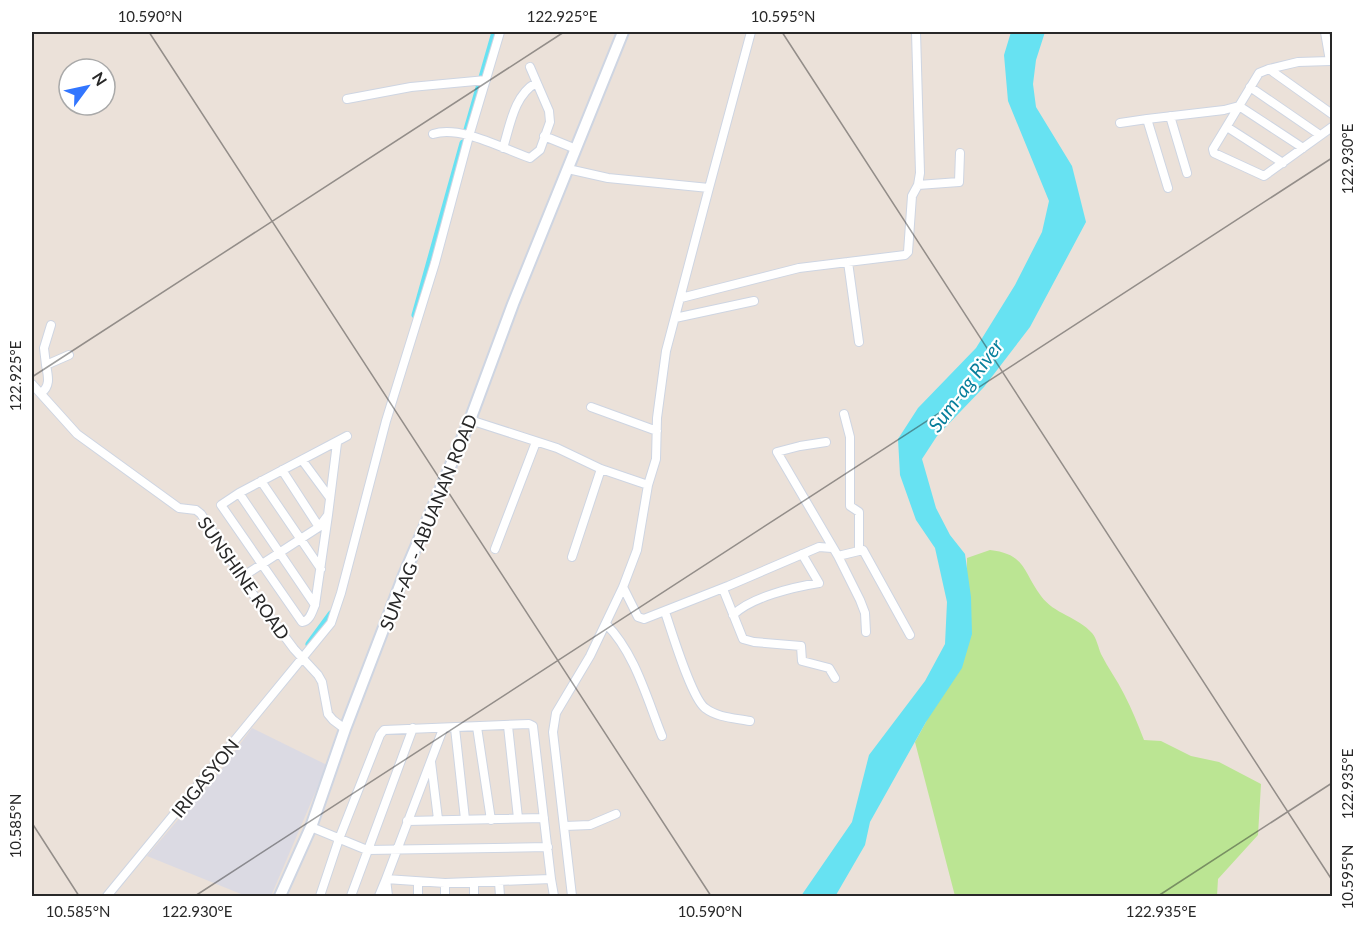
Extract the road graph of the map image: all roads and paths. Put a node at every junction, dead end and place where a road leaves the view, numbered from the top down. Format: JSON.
{"nodes":[{"id":1,"x":500,"y":32,"type":"edge"},
{"id":2,"x":623,"y":32,"type":"edge"},
{"id":3,"x":751,"y":32,"type":"edge"},
{"id":4,"x":915,"y":32,"type":"edge"},
{"id":5,"x":1325,"y":32,"type":"edge"},
{"id":6,"x":1331,"y":61,"type":"edge"},
{"id":7,"x":530,"y":67,"type":"dead end"},
{"id":8,"x":1269,"y":69,"type":"junction"},
{"id":9,"x":482,"y":80,"type":"junction"},
{"id":10,"x":536,"y":83,"type":"junction"},
{"id":11,"x":1250,"y":87,"type":"junction"},
{"id":12,"x":347,"y":99,"type":"dead end"},
{"id":13,"x":1239,"y":106,"type":"junction"},
{"id":14,"x":1332,"y":114,"type":"edge"},
{"id":15,"x":1170,"y":116,"type":"junction"},
{"id":16,"x":1147,"y":119,"type":"junction"},
{"id":17,"x":1120,"y":123,"type":"dead end"},
{"id":18,"x":1227,"y":126,"type":"junction"},
{"id":19,"x":1332,"y":127,"type":"edge"},
{"id":20,"x":433,"y":134,"type":"dead end"},
{"id":21,"x":466,"y":135,"type":"junction"},
{"id":22,"x":1320,"y":135,"type":"junction"},
{"id":23,"x":544,"y":136,"type":"junction"},
{"id":24,"x":502,"y":148,"type":"junction"},
{"id":25,"x":1303,"y":148,"type":"junction"},
{"id":26,"x":576,"y":149,"type":"junction"},
{"id":27,"x":960,"y":153,"type":"dead end"},
{"id":28,"x":1283,"y":163,"type":"junction"},
{"id":29,"x":568,"y":169,"type":"junction"},
{"id":30,"x":1187,"y":173,"type":"dead end"},
{"id":31,"x":918,"y":185,"type":"junction"},
{"id":32,"x":709,"y":188,"type":"junction"},
{"id":33,"x":1168,"y":188,"type":"dead end"},
{"id":34,"x":848,"y":262,"type":"junction"},
{"id":35,"x":681,"y":298,"type":"junction"},
{"id":36,"x":754,"y":301,"type":"dead end"},
{"id":37,"x":675,"y":318,"type":"junction"},
{"id":38,"x":51,"y":325,"type":"dead end"},
{"id":39,"x":859,"y":342,"type":"dead end"},
{"id":40,"x":69,"y":355,"type":"dead end"},
{"id":41,"x":46,"y":365,"type":"junction"},
{"id":42,"x":32,"y":384,"type":"edge"},
{"id":43,"x":41,"y":393,"type":"junction"},
{"id":44,"x":591,"y":407,"type":"dead end"},
{"id":45,"x":844,"y":414,"type":"dead end"},
{"id":46,"x":470,"y":420,"type":"junction"},
{"id":47,"x":657,"y":431,"type":"junction"},
{"id":48,"x":347,"y":436,"type":"dead end"},
{"id":49,"x":536,"y":442,"type":"junction"},
{"id":50,"x":826,"y":442,"type":"dead end"},
{"id":51,"x":337,"y":443,"type":"junction"},
{"id":52,"x":302,"y":459,"type":"junction"},
{"id":53,"x":601,"y":468,"type":"junction"},
{"id":54,"x":282,"y":470,"type":"junction"},
{"id":55,"x":261,"y":481,"type":"junction"},
{"id":56,"x":648,"y":485,"type":"junction"},
{"id":57,"x":239,"y":493,"type":"junction"},
{"id":58,"x":330,"y":498,"type":"junction"},
{"id":59,"x":328,"y":514,"type":"junction"},
{"id":60,"x":319,"y":527,"type":"junction"},
{"id":61,"x":300,"y":540,"type":"junction"},
{"id":62,"x":832,"y":548,"type":"junction"},
{"id":63,"x":495,"y":549,"type":"dead end"},
{"id":64,"x":859,"y":550,"type":"junction"},
{"id":65,"x":280,"y":552,"type":"junction"},
{"id":66,"x":802,"y":554,"type":"junction"},
{"id":67,"x":838,"y":556,"type":"junction"},
{"id":68,"x":572,"y":557,"type":"dead end"},
{"id":69,"x":261,"y":565,"type":"junction"},
{"id":70,"x":321,"y":569,"type":"junction"},
{"id":71,"x":242,"y":577,"type":"junction"},
{"id":72,"x":623,"y":587,"type":"junction"},
{"id":73,"x":723,"y":589,"type":"junction"},
{"id":74,"x":315,"y":605,"type":"junction"},
{"id":75,"x":665,"y":612,"type":"junction"},
{"id":76,"x":733,"y":615,"type":"junction"},
{"id":77,"x":606,"y":624,"type":"junction"},
{"id":78,"x":866,"y":632,"type":"dead end"},
{"id":79,"x":910,"y":634,"type":"dead end"},
{"id":80,"x":301,"y":657,"type":"junction"},
{"id":81,"x":835,"y":678,"type":"dead end"},
{"id":82,"x":750,"y":721,"type":"dead end"},
{"id":83,"x":508,"y":726,"type":"junction"},
{"id":84,"x":477,"y":727,"type":"junction"},
{"id":85,"x":413,"y":728,"type":"junction"},
{"id":86,"x":455,"y":728,"type":"junction"},
{"id":87,"x":345,"y":729,"type":"junction"},
{"id":88,"x":443,"y":729,"type":"junction"},
{"id":89,"x":662,"y":736,"type":"dead end"},
{"id":90,"x":430,"y":760,"type":"junction"},
{"id":91,"x":616,"y":814,"type":"dead end"},
{"id":92,"x":518,"y":818,"type":"junction"},
{"id":93,"x":544,"y":818,"type":"junction"},
{"id":94,"x":438,"y":819,"type":"junction"},
{"id":95,"x":465,"y":819,"type":"junction"},
{"id":96,"x":490,"y":820,"type":"junction"},
{"id":97,"x":407,"y":821,"type":"junction"},
{"id":98,"x":565,"y":826,"type":"junction"},
{"id":99,"x":311,"y":827,"type":"junction"},
{"id":100,"x":339,"y":839,"type":"junction"},
{"id":101,"x":548,"y":847,"type":"junction"},
{"id":102,"x":367,"y":850,"type":"junction"},
{"id":103,"x":396,"y":850,"type":"junction"},
{"id":104,"x":386,"y":879,"type":"junction"},
{"id":105,"x":551,"y":879,"type":"junction"},
{"id":106,"x":499,"y":882,"type":"junction"},
{"id":107,"x":418,"y":883,"type":"junction"},
{"id":108,"x":445,"y":883,"type":"junction"},
{"id":109,"x":474,"y":883,"type":"junction"},
{"id":110,"x":107,"y":897,"type":"edge"},
{"id":111,"x":280,"y":897,"type":"edge"},
{"id":112,"x":320,"y":897,"type":"edge"},
{"id":113,"x":351,"y":897,"type":"edge"},
{"id":114,"x":379,"y":897,"type":"edge"},
{"id":115,"x":388,"y":897,"type":"edge"},
{"id":116,"x":418,"y":897,"type":"edge"},
{"id":117,"x":445,"y":897,"type":"edge"},
{"id":118,"x":474,"y":897,"type":"edge"},
{"id":119,"x":500,"y":897,"type":"edge"},
{"id":120,"x":554,"y":897,"type":"edge"},
{"id":121,"x":572,"y":897,"type":"edge"}],
"edges":[{"from":1,"to":9,"type":"street","name":"IRIGASYON"},
{"from":2,"to":26,"type":"main road","name":"SUM-AG - ABUANAN ROAD"},
{"from":3,"to":32,"type":"street"},
{"from":4,"to":31,"type":"street"},
{"from":5,"to":6,"type":"street"},
{"from":6,"to":8,"type":"street"},
{"from":7,"to":10,"type":"street"},
{"from":8,"to":11,"type":"street"},
{"from":8,"to":14,"type":"street"},
{"from":9,"to":12,"type":"street"},
{"from":9,"to":21,"type":"street","name":"IRIGASYON"},
{"from":10,"to":23,"type":"street"},
{"from":10,"to":24,"type":"street"},
{"from":11,"to":13,"type":"street"},
{"from":11,"to":22,"type":"street"},
{"from":13,"to":15,"type":"street"},
{"from":13,"to":18,"type":"street"},
{"from":13,"to":25,"type":"street"},
{"from":15,"to":16,"type":"street"},
{"from":15,"to":30,"type":"street"},
{"from":16,"to":17,"type":"street"},
{"from":16,"to":33,"type":"street"},
{"from":18,"to":28,"type":"street"},
{"from":18,"to":28,"type":"street"},
{"from":19,"to":22,"type":"street"},
{"from":20,"to":21,"type":"street"},
{"from":21,"to":24,"type":"street"},
{"from":21,"to":80,"type":"street","name":"IRIGASYON"},
{"from":22,"to":25,"type":"street"},
{"from":23,"to":24,"type":"street"},
{"from":23,"to":26,"type":"street"},
{"from":25,"to":28,"type":"street"},
{"from":26,"to":29,"type":"main road","name":"SUM-AG - ABUANAN ROAD"},
{"from":27,"to":31,"type":"street"},
{"from":29,"to":32,"type":"street"},
{"from":29,"to":46,"type":"main road","name":"SUM-AG - ABUANAN ROAD"},
{"from":31,"to":34,"type":"street"},
{"from":32,"to":35,"type":"street"},
{"from":34,"to":35,"type":"street"},
{"from":34,"to":39,"type":"street"},
{"from":35,"to":37,"type":"street"},
{"from":36,"to":37,"type":"street"},
{"from":37,"to":47,"type":"street"},
{"from":38,"to":41,"type":"street"},
{"from":40,"to":41,"type":"street"},
{"from":41,"to":43,"type":"street"},
{"from":42,"to":43,"type":"street","name":"SUNSHINE ROAD"},
{"from":43,"to":71,"type":"street","name":"SUNSHINE ROAD"},
{"from":44,"to":47,"type":"street"},
{"from":45,"to":64,"type":"street"},
{"from":46,"to":49,"type":"street"},
{"from":46,"to":87,"type":"main road","name":"SUM-AG - ABUANAN ROAD"},
{"from":47,"to":56,"type":"street"},
{"from":48,"to":51,"type":"street"},
{"from":49,"to":53,"type":"street"},
{"from":49,"to":63,"type":"street"},
{"from":50,"to":62,"type":"street"},
{"from":51,"to":52,"type":"street"},
{"from":51,"to":58,"type":"street"},
{"from":52,"to":54,"type":"street"},
{"from":52,"to":58,"type":"street"},
{"from":53,"to":56,"type":"street"},
{"from":53,"to":68,"type":"street"},
{"from":54,"to":55,"type":"street"},
{"from":54,"to":60,"type":"street"},
{"from":55,"to":57,"type":"street"},
{"from":55,"to":61,"type":"street"},
{"from":56,"to":72,"type":"street"},
{"from":57,"to":65,"type":"street"},
{"from":57,"to":69,"type":"street"},
{"from":58,"to":59,"type":"street"},
{"from":59,"to":60,"type":"street"},
{"from":59,"to":70,"type":"street"},
{"from":60,"to":61,"type":"street"},
{"from":61,"to":65,"type":"street"},
{"from":61,"to":70,"type":"street"},
{"from":62,"to":66,"type":"street"},
{"from":62,"to":67,"type":"street"},
{"from":64,"to":67,"type":"street"},
{"from":64,"to":79,"type":"street"},
{"from":65,"to":69,"type":"street"},
{"from":65,"to":74,"type":"street"},
{"from":66,"to":73,"type":"street"},
{"from":66,"to":76,"type":"street"},
{"from":67,"to":78,"type":"street"},
{"from":69,"to":71,"type":"street"},
{"from":69,"to":74,"type":"street"},
{"from":70,"to":74,"type":"street"},
{"from":71,"to":80,"type":"street","name":"SUNSHINE ROAD"},
{"from":72,"to":75,"type":"street"},
{"from":72,"to":77,"type":"street"},
{"from":73,"to":75,"type":"street"},
{"from":73,"to":76,"type":"street"},
{"from":75,"to":82,"type":"street"},
{"from":76,"to":81,"type":"street"},
{"from":77,"to":89,"type":"street"},
{"from":77,"to":98,"type":"street"},
{"from":80,"to":87,"type":"street","name":"SUNSHINE ROAD"},
{"from":80,"to":110,"type":"street","name":"IRIGASYON"},
{"from":83,"to":84,"type":"street"},
{"from":83,"to":92,"type":"street"},
{"from":83,"to":93,"type":"street"},
{"from":84,"to":86,"type":"street"},
{"from":84,"to":96,"type":"street"},
{"from":85,"to":88,"type":"street"},
{"from":85,"to":100,"type":"street"},
{"from":85,"to":102,"type":"street"},
{"from":86,"to":88,"type":"street"},
{"from":86,"to":95,"type":"street"},
{"from":87,"to":99,"type":"main road","name":"SUM-AG - ABUANAN ROAD"},
{"from":88,"to":90,"type":"street"},
{"from":90,"to":94,"type":"street"},
{"from":90,"to":97,"type":"street"},
{"from":91,"to":98,"type":"street"},
{"from":92,"to":93,"type":"street"},
{"from":92,"to":96,"type":"street"},
{"from":93,"to":101,"type":"street"},
{"from":94,"to":95,"type":"street"},
{"from":94,"to":97,"type":"street"},
{"from":95,"to":96,"type":"street"},
{"from":97,"to":103,"type":"street"},
{"from":98,"to":121,"type":"street"},
{"from":99,"to":100,"type":"street"},
{"from":99,"to":111,"type":"main road","name":"SUM-AG - ABUANAN ROAD"},
{"from":100,"to":102,"type":"street"},
{"from":100,"to":112,"type":"street"},
{"from":101,"to":103,"type":"street"},
{"from":101,"to":105,"type":"street"},
{"from":102,"to":103,"type":"street"},
{"from":102,"to":113,"type":"street"},
{"from":103,"to":104,"type":"street"},
{"from":104,"to":107,"type":"street"},
{"from":104,"to":114,"type":"street"},
{"from":104,"to":115,"type":"street"},
{"from":105,"to":106,"type":"street"},
{"from":105,"to":120,"type":"street"},
{"from":106,"to":109,"type":"street"},
{"from":106,"to":119,"type":"street"},
{"from":107,"to":108,"type":"street"},
{"from":107,"to":116,"type":"street"},
{"from":108,"to":109,"type":"street"},
{"from":108,"to":117,"type":"street"},
{"from":109,"to":118,"type":"street"}]}
